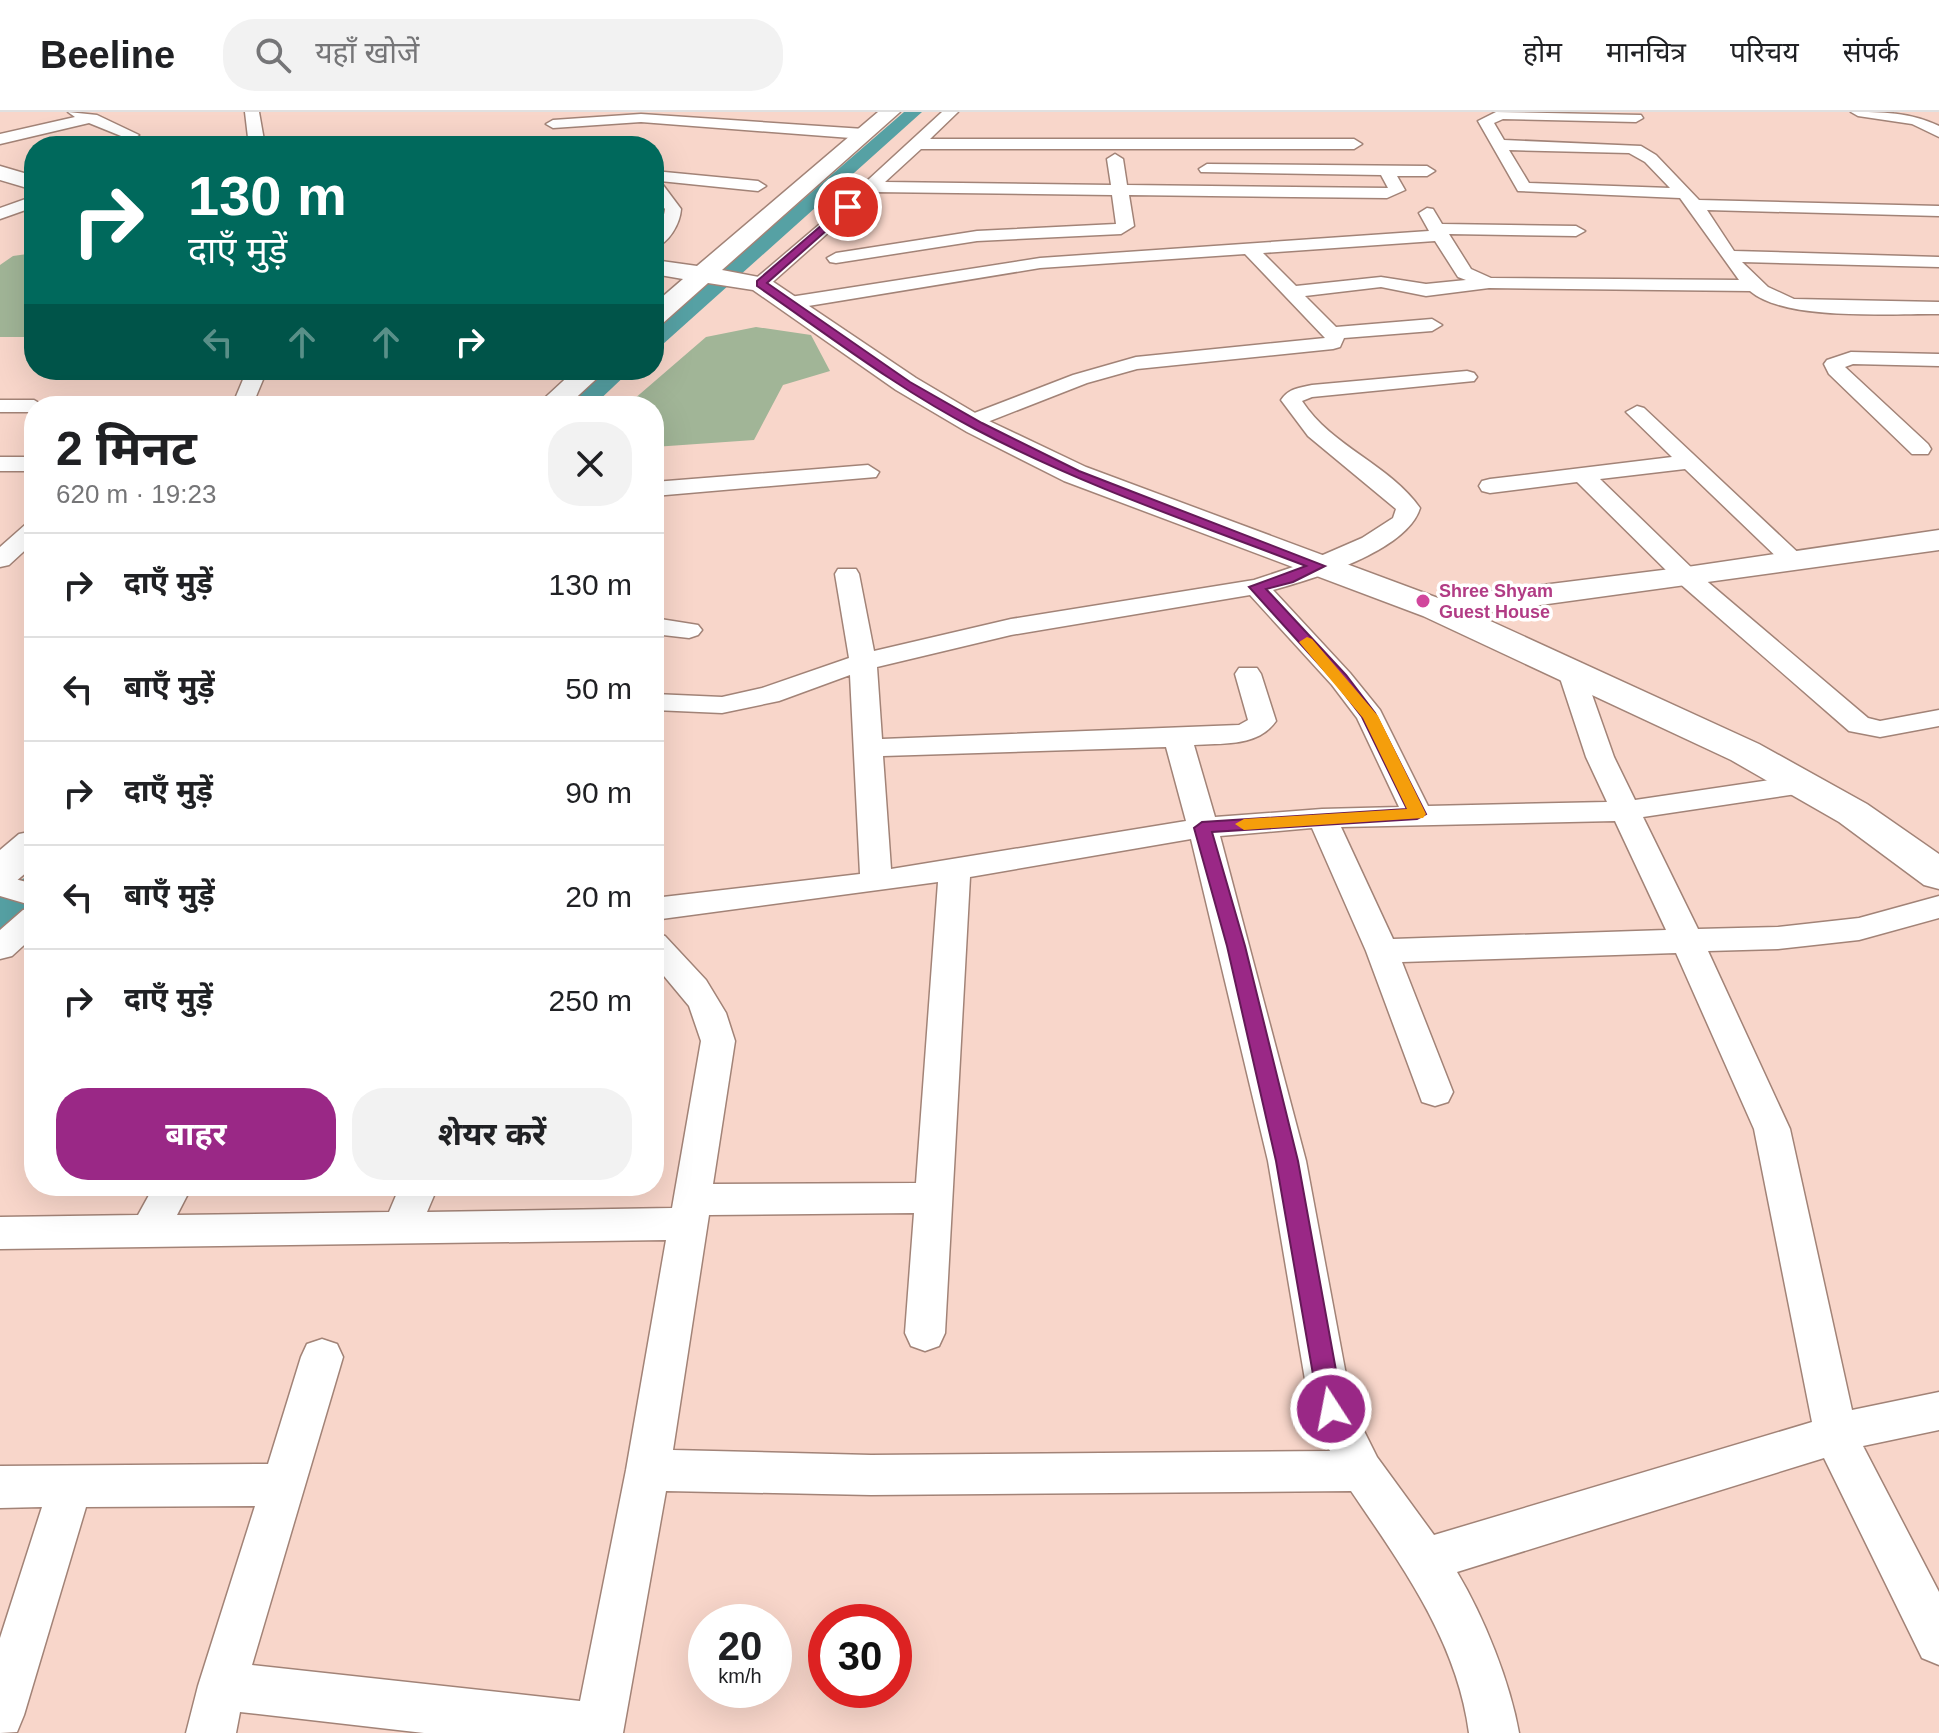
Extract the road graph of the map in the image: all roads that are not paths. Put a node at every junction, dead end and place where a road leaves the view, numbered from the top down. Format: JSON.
{"nodes":[{"id":1,"x":75,"y":112,"type":"edge"},
{"id":2,"x":252,"y":112,"type":"edge"},
{"id":3,"x":890,"y":112,"type":"edge"},
{"id":4,"x":951,"y":112,"type":"edge"},
{"id":5,"x":1858,"y":112,"type":"edge"},
{"id":6,"x":684,"y":117,"type":"edge"},
{"id":7,"x":92,"y":118,"type":"junction"},
{"id":8,"x":549,"y":118,"type":"edge"},
{"id":9,"x":1636,"y":118,"type":"dead end"},
{"id":10,"x":1939,"y":132,"type":"edge"},
{"id":11,"x":864,"y":134,"type":"junction"},
{"id":12,"x":131,"y":135,"type":"dead end"},
{"id":13,"x":256,"y":136,"type":"edge"},
{"id":14,"x":570,"y":136,"type":"edge"},
{"id":15,"x":664,"y":137,"type":"edge"},
{"id":16,"x":0,"y":139,"type":"edge"},
{"id":17,"x":1202,"y":142,"type":"junction"},
{"id":18,"x":916,"y":144,"type":"junction"},
{"id":19,"x":1354,"y":144,"type":"dead end"},
{"id":20,"x":1502,"y":145,"type":"junction"},
{"id":21,"x":813,"y":151,"type":"dead end"},
{"id":22,"x":844,"y":153,"type":"junction"},
{"id":23,"x":1115,"y":159,"type":"dead end"},
{"id":24,"x":1207,"y":169,"type":"junction"},
{"id":25,"x":1386,"y":170,"type":"junction"},
{"id":26,"x":1427,"y":171,"type":"dead end"},
{"id":27,"x":0,"y":173,"type":"edge"},
{"id":28,"x":664,"y":177,"type":"edge"},
{"id":29,"x":24,"y":180,"type":"edge"},
{"id":30,"x":758,"y":186,"type":"dead end"},
{"id":31,"x":870,"y":187,"type":"junction"},
{"id":32,"x":1121,"y":192,"type":"junction"},
{"id":33,"x":1210,"y":192,"type":"junction"},
{"id":34,"x":664,"y":197,"type":"edge"},
{"id":35,"x":1689,"y":199,"type":"junction"},
{"id":36,"x":24,"y":205,"type":"edge"},
{"id":37,"x":1899,"y":211,"type":"junction"},
{"id":38,"x":1939,"y":211,"type":"edge"},
{"id":39,"x":0,"y":214,"type":"edge"},
{"id":40,"x":1435,"y":226,"type":"junction"},
{"id":41,"x":1919,"y":229,"type":"dead end"},
{"id":42,"x":664,"y":231,"type":"edge"},
{"id":43,"x":1576,"y":231,"type":"dead end"},
{"id":44,"x":1248,"y":247,"type":"junction"},
{"id":45,"x":1729,"y":256,"type":"junction"},
{"id":46,"x":836,"y":258,"type":"junction"},
{"id":47,"x":1939,"y":262,"type":"edge"},
{"id":48,"x":664,"y":268,"type":"edge"},
{"id":49,"x":741,"y":275,"type":"junction"},
{"id":50,"x":1489,"y":283,"type":"junction"},
{"id":51,"x":1753,"y":286,"type":"junction"},
{"id":52,"x":865,"y":290,"type":"junction"},
{"id":53,"x":1289,"y":292,"type":"junction"},
{"id":54,"x":790,"y":303,"type":"junction"},
{"id":55,"x":1939,"y":308,"type":"edge"},
{"id":56,"x":664,"y":312,"type":"edge"},
{"id":57,"x":1432,"y":325,"type":"dead end"},
{"id":58,"x":1331,"y":333,"type":"junction"},
{"id":59,"x":1939,"y":360,"type":"edge"},
{"id":60,"x":1467,"y":377,"type":"dead end"},
{"id":61,"x":580,"y":380,"type":"edge"},
{"id":62,"x":562,"y":396,"type":"edge"},
{"id":63,"x":0,"y":406,"type":"edge"},
{"id":64,"x":24,"y":406,"type":"edge"},
{"id":65,"x":1637,"y":412,"type":"dead end"},
{"id":66,"x":972,"y":422,"type":"junction"},
{"id":67,"x":1920,"y":449,"type":"dead end"},
{"id":68,"x":1688,"y":462,"type":"junction"},
{"id":69,"x":0,"y":464,"type":"edge"},
{"id":70,"x":24,"y":464,"type":"edge"},
{"id":71,"x":868,"y":472,"type":"dead end"},
{"id":72,"x":1581,"y":474,"type":"junction"},
{"id":73,"x":1490,"y":486,"type":"dead end"},
{"id":74,"x":664,"y":488,"type":"edge"},
{"id":75,"x":24,"y":538,"type":"edge"},
{"id":76,"x":1939,"y":540,"type":"edge"},
{"id":77,"x":0,"y":560,"type":"edge"},
{"id":78,"x":1795,"y":561,"type":"junction"},
{"id":79,"x":1318,"y":566,"type":"junction"},
{"id":80,"x":847,"y":574,"type":"dead end"},
{"id":81,"x":1687,"y":577,"type":"junction"},
{"id":82,"x":1256,"y":587,"type":"junction"},
{"id":83,"x":1435,"y":609,"type":"junction"},
{"id":84,"x":664,"y":627,"type":"edge"},
{"id":85,"x":689,"y":630,"type":"dead end"},
{"id":86,"x":863,"y":662,"type":"junction"},
{"id":87,"x":1571,"y":672,"type":"junction"},
{"id":88,"x":1248,"y":674,"type":"dead end"},
{"id":89,"x":664,"y":702,"type":"edge"},
{"id":90,"x":1939,"y":718,"type":"edge"},
{"id":91,"x":1178,"y":738,"type":"junction"},
{"id":92,"x":868,"y":748,"type":"junction"},
{"id":93,"x":1803,"y":784,"type":"junction"},
{"id":94,"x":1623,"y":811,"type":"junction"},
{"id":95,"x":1417,"y":814,"type":"junction"},
{"id":96,"x":1322,"y":818,"type":"junction"},
{"id":97,"x":1202,"y":828,"type":"junction"},
{"id":98,"x":24,"y":855,"type":"edge"},
{"id":99,"x":955,"y":867,"type":"junction"},
{"id":100,"x":1939,"y":875,"type":"edge"},
{"id":101,"x":1,"y":881,"type":"edge"},
{"id":102,"x":876,"y":882,"type":"junction"},
{"id":103,"x":24,"y":891,"type":"edge"},
{"id":104,"x":1939,"y":907,"type":"edge"},
{"id":105,"x":664,"y":908,"type":"edge"},
{"id":106,"x":24,"y":927,"type":"edge"},
{"id":107,"x":1688,"y":943,"type":"junction"},
{"id":108,"x":0,"y":948,"type":"edge"},
{"id":109,"x":1382,"y":951,"type":"junction"},
{"id":110,"x":664,"y":955,"type":"edge"},
{"id":111,"x":1435,"y":1092,"type":"dead end"},
{"id":112,"x":168,"y":1196,"type":"edge"},
{"id":113,"x":415,"y":1196,"type":"edge"},
{"id":114,"x":934,"y":1198,"type":"junction"},
{"id":115,"x":688,"y":1212,"type":"junction"},
{"id":116,"x":402,"y":1227,"type":"junction"},
{"id":117,"x":0,"y":1233,"type":"edge"},
{"id":118,"x":148,"y":1233,"type":"junction"},
{"id":119,"x":925,"y":1333,"type":"dead end"},
{"id":120,"x":322,"y":1357,"type":"dead end"},
{"id":121,"x":1939,"y":1411,"type":"edge"},
{"id":122,"x":1836,"y":1437,"type":"junction"},
{"id":123,"x":648,"y":1470,"type":"junction"},
{"id":124,"x":1362,"y":1471,"type":"junction"},
{"id":125,"x":71,"y":1485,"type":"junction"},
{"id":126,"x":283,"y":1485,"type":"junction"},
{"id":127,"x":0,"y":1487,"type":"edge"},
{"id":128,"x":1425,"y":1560,"type":"junction"},
{"id":129,"x":1939,"y":1641,"type":"edge"},
{"id":130,"x":222,"y":1686,"type":"junction"},
{"id":131,"x":0,"y":1715,"type":"edge"},
{"id":132,"x":598,"y":1731,"type":"edge"},
{"id":133,"x":211,"y":1733,"type":"edge"},
{"id":134,"x":1494,"y":1733,"type":"edge"}],
"edges":[{"from":1,"to":7,"type":"street"},
{"from":2,"to":13,"type":"street"},
{"from":3,"to":11,"type":"street"},
{"from":4,"to":18,"type":"street"},
{"from":5,"to":10,"type":"street"},
{"from":6,"to":8,"type":"street"},
{"from":6,"to":11,"type":"street"},
{"from":6,"to":15,"type":"street"},
{"from":7,"to":12,"type":"street"},
{"from":7,"to":16,"type":"street"},
{"from":8,"to":14,"type":"street"},
{"from":9,"to":20,"type":"street"},
{"from":11,"to":22,"type":"street"},
{"from":17,"to":18,"type":"street"},
{"from":17,"to":19,"type":"street"},
{"from":17,"to":24,"type":"street"},
{"from":18,"to":31,"type":"street"},
{"from":20,"to":35,"type":"street"},
{"from":20,"to":35,"type":"street"},
{"from":21,"to":22,"type":"street"},
{"from":22,"to":49,"type":"street"},
{"from":23,"to":32,"type":"street"},
{"from":24,"to":25,"type":"street"},
{"from":24,"to":33,"type":"street"},
{"from":25,"to":26,"type":"street"},
{"from":25,"to":33,"type":"street"},
{"from":27,"to":29,"type":"street"},
{"from":28,"to":30,"type":"street"},
{"from":31,"to":32,"type":"street"},
{"from":31,"to":49,"type":"street"},
{"from":32,"to":33,"type":"street"},
{"from":32,"to":46,"type":"street"},
{"from":34,"to":42,"type":"street"},
{"from":35,"to":37,"type":"street"},
{"from":35,"to":45,"type":"street"},
{"from":36,"to":39,"type":"street"},
{"from":37,"to":38,"type":"street"},
{"from":37,"to":41,"type":"street"},
{"from":40,"to":43,"type":"street"},
{"from":40,"to":44,"type":"street"},
{"from":40,"to":50,"type":"street"},
{"from":44,"to":52,"type":"street"},
{"from":44,"to":53,"type":"street"},
{"from":45,"to":47,"type":"street"},
{"from":45,"to":51,"type":"street"},
{"from":46,"to":49,"type":"street"},
{"from":46,"to":52,"type":"street"},
{"from":48,"to":49,"type":"street"},
{"from":49,"to":54,"type":"street"},
{"from":49,"to":56,"type":"street"},
{"from":50,"to":51,"type":"street"},
{"from":50,"to":53,"type":"street"},
{"from":51,"to":55,"type":"street"},
{"from":52,"to":54,"type":"street"},
{"from":53,"to":58,"type":"street"},
{"from":54,"to":66,"type":"street"},
{"from":57,"to":58,"type":"street"},
{"from":58,"to":66,"type":"street"},
{"from":59,"to":67,"type":"street"},
{"from":60,"to":79,"type":"street"},
{"from":61,"to":62,"type":"street"},
{"from":63,"to":64,"type":"street"},
{"from":65,"to":68,"type":"street"},
{"from":66,"to":79,"type":"street"},
{"from":68,"to":72,"type":"street"},
{"from":68,"to":78,"type":"street"},
{"from":69,"to":70,"type":"street"},
{"from":71,"to":74,"type":"street"},
{"from":72,"to":73,"type":"street"},
{"from":72,"to":81,"type":"street"},
{"from":75,"to":77,"type":"street"},
{"from":76,"to":78,"type":"street"},
{"from":78,"to":81,"type":"street"},
{"from":79,"to":82,"type":"street"},
{"from":79,"to":83,"type":"street"},
{"from":80,"to":86,"type":"street"},
{"from":81,"to":83,"type":"street"},
{"from":81,"to":90,"type":"street"},
{"from":82,"to":86,"type":"street"},
{"from":82,"to":95,"type":"street"},
{"from":83,"to":87,"type":"street"},
{"from":84,"to":85,"type":"street"},
{"from":86,"to":89,"type":"street"},
{"from":86,"to":92,"type":"street"},
{"from":87,"to":93,"type":"street"},
{"from":87,"to":94,"type":"street"},
{"from":88,"to":91,"type":"street"},
{"from":91,"to":92,"type":"street"},
{"from":91,"to":97,"type":"street"},
{"from":92,"to":102,"type":"street"},
{"from":93,"to":94,"type":"street"},
{"from":93,"to":100,"type":"street"},
{"from":94,"to":95,"type":"street"},
{"from":94,"to":107,"type":"street"},
{"from":95,"to":96,"type":"street"},
{"from":96,"to":97,"type":"street"},
{"from":96,"to":109,"type":"street"},
{"from":97,"to":99,"type":"street"},
{"from":97,"to":124,"type":"street"},
{"from":98,"to":101,"type":"street"},
{"from":99,"to":102,"type":"street"},
{"from":99,"to":114,"type":"street"},
{"from":101,"to":103,"type":"street"},
{"from":102,"to":105,"type":"street"},
{"from":104,"to":107,"type":"street"},
{"from":106,"to":108,"type":"street"},
{"from":107,"to":109,"type":"street"},
{"from":107,"to":122,"type":"street"},
{"from":109,"to":111,"type":"street"},
{"from":110,"to":115,"type":"street"},
{"from":112,"to":118,"type":"street"},
{"from":113,"to":116,"type":"street"},
{"from":114,"to":115,"type":"street"},
{"from":114,"to":119,"type":"street"},
{"from":115,"to":116,"type":"street"},
{"from":115,"to":123,"type":"street"},
{"from":116,"to":118,"type":"street"},
{"from":117,"to":118,"type":"street"},
{"from":120,"to":126,"type":"street"},
{"from":121,"to":122,"type":"street"},
{"from":122,"to":128,"type":"street"},
{"from":122,"to":129,"type":"street"},
{"from":123,"to":124,"type":"street"},
{"from":123,"to":132,"type":"street"},
{"from":124,"to":128,"type":"street"},
{"from":125,"to":126,"type":"street"},
{"from":125,"to":127,"type":"street"},
{"from":125,"to":131,"type":"street"},
{"from":126,"to":130,"type":"street"},
{"from":128,"to":134,"type":"street"},
{"from":130,"to":132,"type":"street"},
{"from":130,"to":133,"type":"street"}]}
